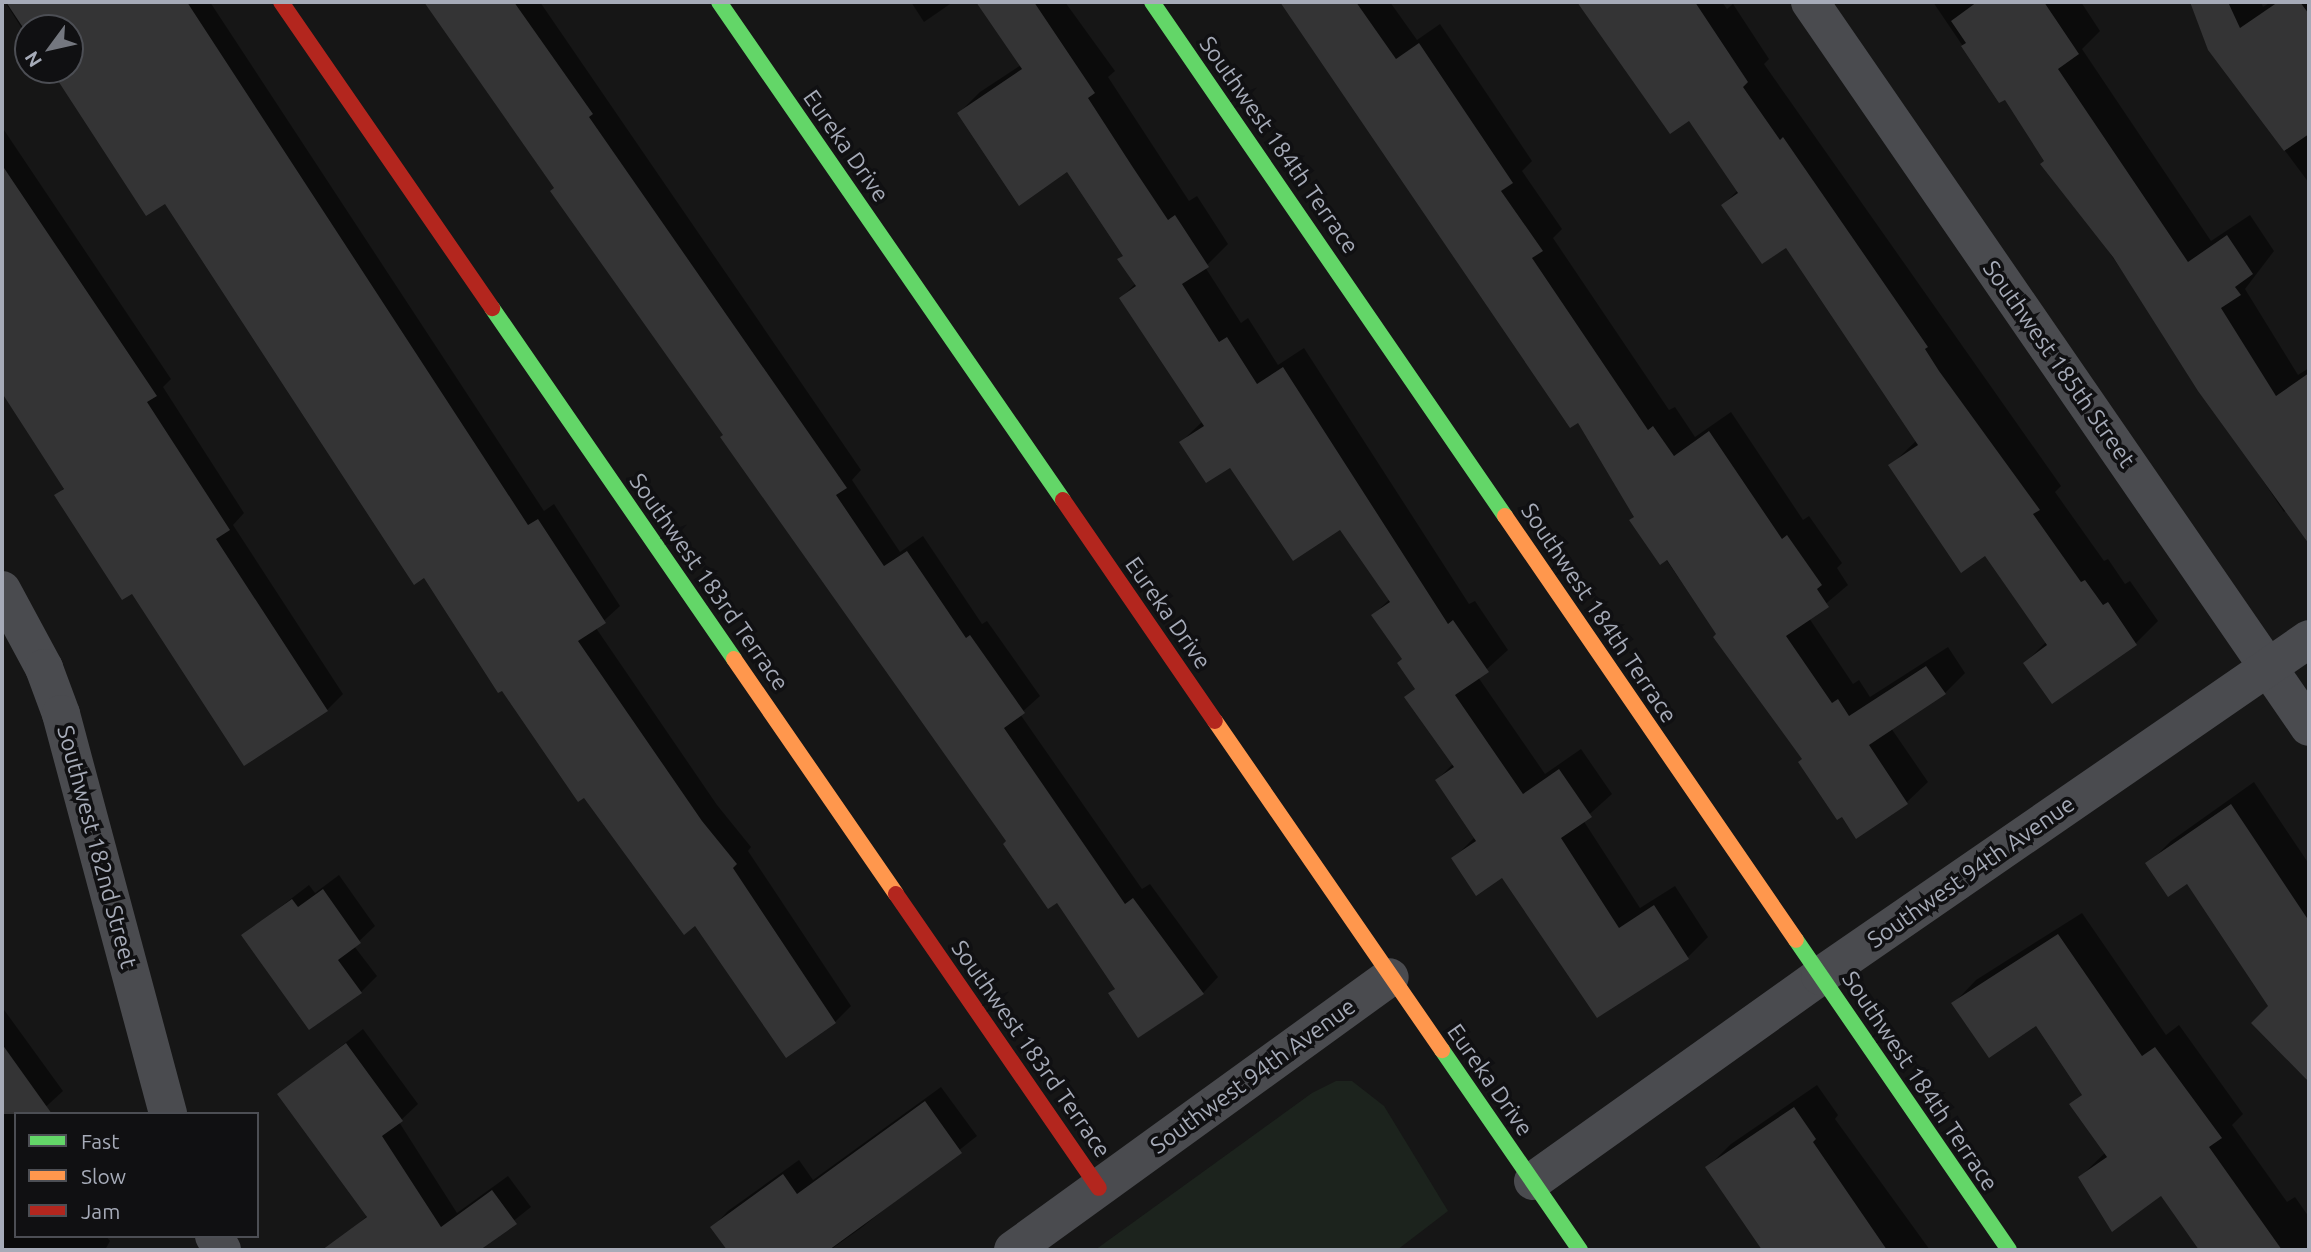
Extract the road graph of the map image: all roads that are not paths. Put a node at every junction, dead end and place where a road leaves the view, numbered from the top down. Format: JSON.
{"nodes":[{"id":1,"x":281,"y":2,"type":"edge"},
{"id":2,"x":719,"y":2,"type":"edge"},
{"id":3,"x":1152,"y":2,"type":"edge"},
{"id":4,"x":1810,"y":2,"type":"edge"},
{"id":5,"x":2,"y":590,"type":"edge"},
{"id":6,"x":2309,"y":639,"type":"edge"},
{"id":7,"x":2268,"y":667,"type":"junction"},
{"id":8,"x":2309,"y":727,"type":"edge"},
{"id":9,"x":1820,"y":976,"type":"junction"},
{"id":10,"x":1390,"y":977,"type":"junction"},
{"id":11,"x":167,"y":1112,"type":"edge"},
{"id":12,"x":1533,"y":1181,"type":"junction"},
{"id":13,"x":1099,"y":1188,"type":"junction"},
{"id":14,"x":1013,"y":1250,"type":"edge"},
{"id":15,"x":1580,"y":1250,"type":"edge"},
{"id":16,"x":2009,"y":1250,"type":"edge"}],
"edges":[{"from":1,"to":13,"type":"street","name":"Southwest 183rd Terrace"},
{"from":2,"to":10,"type":"street","name":"Eureka Drive"},
{"from":3,"to":9,"type":"street","name":"Southwest 184th Terrace"},
{"from":4,"to":7,"type":"street","name":"Southwest 185th Street"},
{"from":5,"to":11,"type":"street","name":"Southwest 182nd Street"},
{"from":6,"to":7,"type":"street","name":"Southwest 94th Avenue"},
{"from":7,"to":8,"type":"street","name":"Southwest 185th Street"},
{"from":7,"to":9,"type":"street","name":"Southwest 94th Avenue"},
{"from":9,"to":12,"type":"street","name":"Southwest 94th Avenue"},
{"from":9,"to":16,"type":"street","name":"Southwest 184th Terrace"},
{"from":10,"to":12,"type":"street","name":"Eureka Drive"},
{"from":10,"to":13,"type":"street","name":"Southwest 94th Avenue"},
{"from":12,"to":15,"type":"street","name":"Eureka Drive"},
{"from":13,"to":14,"type":"street","name":"Southwest 94th Avenue"}]}
